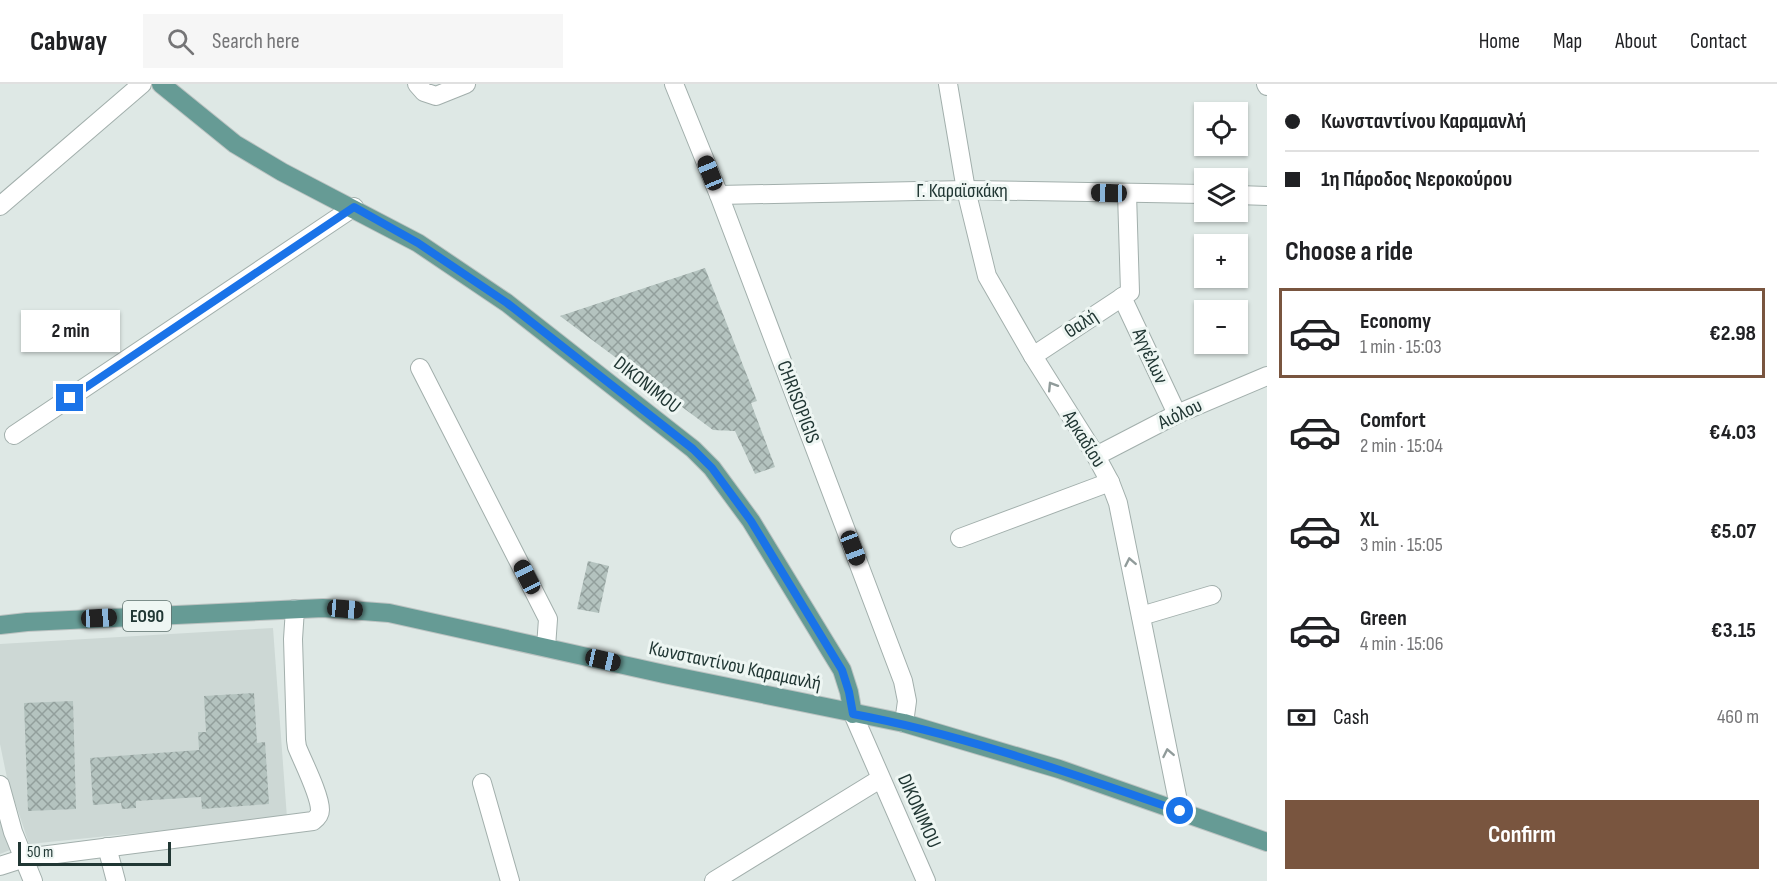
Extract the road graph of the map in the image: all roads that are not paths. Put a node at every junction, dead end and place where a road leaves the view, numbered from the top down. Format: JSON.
{"nodes":[{"id":1,"x":142,"y":84,"type":"edge"},
{"id":2,"x":161,"y":84,"type":"edge"},
{"id":3,"x":417,"y":84,"type":"edge"},
{"id":4,"x":466,"y":84,"type":"edge"},
{"id":5,"x":674,"y":84,"type":"edge"},
{"id":6,"x":948,"y":84,"type":"edge"},
{"id":7,"x":966,"y":190,"type":"junction"},
{"id":8,"x":1127,"y":193,"type":"junction"},
{"id":9,"x":719,"y":195,"type":"junction"},
{"id":10,"x":1194,"y":195,"type":"edge"},
{"id":11,"x":1248,"y":195,"type":"edge"},
{"id":12,"x":1267,"y":195,"type":"edge"},
{"id":13,"x":0,"y":206,"type":"edge"},
{"id":14,"x":354,"y":207,"type":"junction"},
{"id":15,"x":1126,"y":295,"type":"junction"},
{"id":16,"x":1033,"y":356,"type":"junction"},
{"id":17,"x":420,"y":368,"type":"dead end"},
{"id":18,"x":1267,"y":376,"type":"edge"},
{"id":19,"x":1177,"y":414,"type":"junction"},
{"id":20,"x":14,"y":435,"type":"dead end"},
{"id":21,"x":1096,"y":456,"type":"junction"},
{"id":22,"x":1110,"y":482,"type":"junction"},
{"id":23,"x":960,"y":538,"type":"dead end"},
{"id":24,"x":1212,"y":595,"type":"dead end"},
{"id":25,"x":295,"y":609,"type":"junction"},
{"id":26,"x":1141,"y":616,"type":"junction"},
{"id":27,"x":0,"y":625,"type":"edge"},
{"id":28,"x":546,"y":647,"type":"junction"},
{"id":29,"x":853,"y":714,"type":"junction"},
{"id":30,"x":903,"y":723,"type":"junction"},
{"id":31,"x":880,"y":779,"type":"junction"},
{"id":32,"x":482,"y":783,"type":"dead end"},
{"id":33,"x":0,"y":785,"type":"edge"},
{"id":34,"x":1180,"y":811,"type":"junction"},
{"id":35,"x":1267,"y":842,"type":"edge"},
{"id":36,"x":107,"y":847,"type":"junction"},
{"id":37,"x":25,"y":858,"type":"junction"},
{"id":38,"x":0,"y":866,"type":"edge"},
{"id":39,"x":33,"y":881,"type":"edge"},
{"id":40,"x":116,"y":881,"type":"edge"},
{"id":41,"x":510,"y":881,"type":"edge"},
{"id":42,"x":714,"y":881,"type":"edge"},
{"id":43,"x":926,"y":881,"type":"edge"}],
"edges":[{"from":1,"to":13,"type":"street"},
{"from":2,"to":14,"type":"main road","name":"DIKONIMOU"},
{"from":3,"to":4,"type":"street"},
{"from":5,"to":9,"type":"street","name":"CHRISOPIGIS"},
{"from":6,"to":7,"type":"street","name":"Αρκαδίου"},
{"from":7,"to":8,"type":"street","name":"Γ. Καραϊσκάκη"},
{"from":7,"to":9,"type":"street","name":"Γ. Καραϊσκάκη"},
{"from":7,"to":16,"type":"street","name":"Αρκαδίου"},
{"from":8,"to":10,"type":"street","name":"Γ. Καραϊσκάκη"},
{"from":8,"to":15,"type":"street","name":"Αγγέλων"},
{"from":9,"to":30,"type":"street","name":"CHRISOPIGIS"},
{"from":11,"to":12,"type":"street"},
{"from":14,"to":20,"type":"street"},
{"from":14,"to":29,"type":"main road","name":"DIKONIMOU"},
{"from":15,"to":16,"type":"street","name":"Θαλή"},
{"from":15,"to":19,"type":"street","name":"Αγγέλων"},
{"from":21,"to":16,"type":"street","name":"Αρκαδίου","one_way":true},
{"from":17,"to":28,"type":"street"},
{"from":18,"to":19,"type":"street","name":"Αιόλου"},
{"from":19,"to":21,"type":"street","name":"Αιόλου"},
{"from":21,"to":22,"type":"street","name":"Αρκαδίου"},
{"from":22,"to":23,"type":"street"},
{"from":26,"to":22,"type":"street","name":"Αρκαδίου","one_way":true},
{"from":24,"to":26,"type":"street"},
{"from":25,"to":27,"type":"main road","name":"Κωνσταντίνου Καραμανλή","number":"ΕΟ90"},
{"from":25,"to":28,"type":"main road","name":"Κωνσταντίνου Καραμανλή","number":"ΕΟ90"},
{"from":25,"to":36,"type":"street"},
{"from":34,"to":26,"type":"street","name":"Αρκαδίου","one_way":true},
{"from":28,"to":29,"type":"main road","name":"Κωνσταντίνου Καραμανλή","number":"ΕΟ90"},
{"from":29,"to":30,"type":"main road","name":"Κωνσταντίνου Καραμανλή","number":"ΕΟ90"},
{"from":29,"to":31,"type":"street","name":"DIKONIMOU"},
{"from":30,"to":34,"type":"main road","name":"Κωνσταντίνου Καραμανλή","number":"ΕΟ90"},
{"from":31,"to":42,"type":"street"},
{"from":31,"to":43,"type":"street","name":"DIKONIMOU"},
{"from":32,"to":41,"type":"street"},
{"from":33,"to":37,"type":"street"},
{"from":34,"to":35,"type":"main road","name":"Κωνσταντίνου Καραμανλή","number":"ΕΟ90"},
{"from":36,"to":37,"type":"street"},
{"from":36,"to":40,"type":"street"},
{"from":37,"to":38,"type":"street"},
{"from":37,"to":39,"type":"street"}]}
